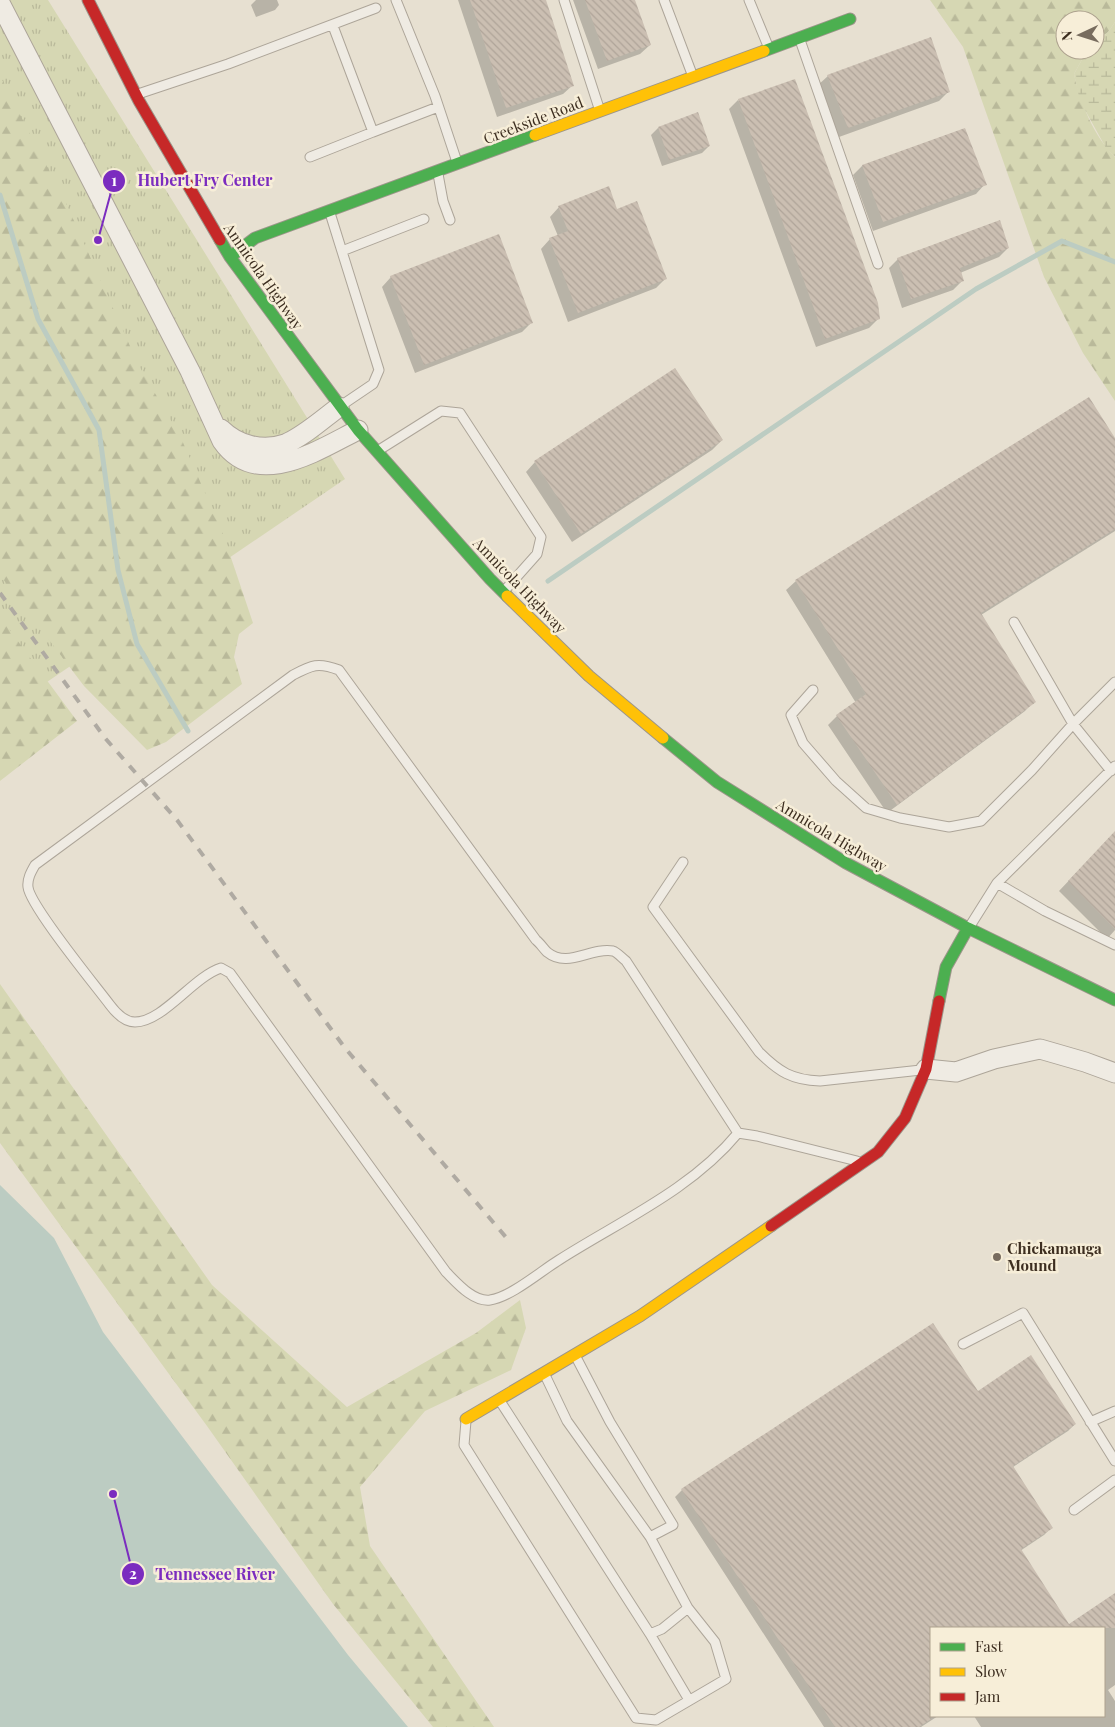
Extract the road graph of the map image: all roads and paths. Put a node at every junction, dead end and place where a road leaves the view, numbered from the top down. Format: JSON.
{"nodes":[{"id":1,"x":88,"y":0,"type":"edge"},
{"id":2,"x":396,"y":0,"type":"edge"},
{"id":3,"x":564,"y":0,"type":"edge"},
{"id":4,"x":664,"y":0,"type":"edge"},
{"id":5,"x":750,"y":0,"type":"edge"},
{"id":6,"x":0,"y":3,"type":"edge"},
{"id":7,"x":376,"y":8,"type":"dead end"},
{"id":8,"x":850,"y":18,"type":"dead end"},
{"id":9,"x":333,"y":26,"type":"junction"},
{"id":10,"x":799,"y":38,"type":"junction"},
{"id":11,"x":769,"y":49,"type":"junction"},
{"id":12,"x":693,"y":76,"type":"junction"},
{"id":13,"x":136,"y":95,"type":"junction"},
{"id":14,"x":438,"y":107,"type":"junction"},
{"id":15,"x":600,"y":111,"type":"junction"},
{"id":16,"x":374,"y":132,"type":"junction"},
{"id":17,"x":310,"y":157,"type":"dead end"},
{"id":18,"x":458,"y":164,"type":"junction"},
{"id":19,"x":437,"y":171,"type":"junction"},
{"id":20,"x":329,"y":211,"type":"junction"},
{"id":21,"x":424,"y":219,"type":"dead end"},
{"id":22,"x":450,"y":220,"type":"dead end"},
{"id":23,"x":342,"y":251,"type":"junction"},
{"id":24,"x":230,"y":257,"type":"junction"},
{"id":25,"x":878,"y":264,"type":"dead end"},
{"id":26,"x":340,"y":407,"type":"junction"},
{"id":27,"x":215,"y":423,"type":"junction"},
{"id":28,"x":358,"y":430,"type":"junction"},
{"id":29,"x":377,"y":452,"type":"junction"},
{"id":30,"x":503,"y":592,"type":"junction"},
{"id":31,"x":1014,"y":622,"type":"dead end"},
{"id":32,"x":1115,"y":682,"type":"edge"},
{"id":33,"x":813,"y":690,"type":"dead end"},
{"id":34,"x":1073,"y":724,"type":"junction"},
{"id":35,"x":1113,"y":768,"type":"edge"},
{"id":36,"x":683,"y":862,"type":"dead end"},
{"id":37,"x":997,"y":883,"type":"junction"},
{"id":38,"x":968,"y":928,"type":"junction"},
{"id":39,"x":1115,"y":945,"type":"edge"},
{"id":40,"x":1115,"y":1000,"type":"edge"},
{"id":41,"x":926,"y":1069,"type":"junction"},
{"id":42,"x":1115,"y":1074,"type":"edge"},
{"id":43,"x":738,"y":1133,"type":"junction"},
{"id":44,"x":862,"y":1162,"type":"junction"},
{"id":45,"x":963,"y":1344,"type":"dead end"},
{"id":46,"x":575,"y":1354,"type":"junction"},
{"id":47,"x":544,"y":1373,"type":"junction"},
{"id":48,"x":499,"y":1400,"type":"junction"},
{"id":49,"x":1115,"y":1411,"type":"edge"},
{"id":50,"x":466,"y":1419,"type":"joint"},
{"id":51,"x":1090,"y":1422,"type":"junction"},
{"id":52,"x":1115,"y":1461,"type":"edge"},
{"id":53,"x":1115,"y":1480,"type":"edge"},
{"id":54,"x":1074,"y":1510,"type":"dead end"},
{"id":55,"x":650,"y":1537,"type":"junction"},
{"id":56,"x":688,"y":1608,"type":"junction"},
{"id":57,"x":650,"y":1634,"type":"junction"},
{"id":58,"x":689,"y":1700,"type":"junction"}],
"edges":[{"from":1,"to":13,"type":"main road","name":"Amnicola Highway"},
{"from":2,"to":14,"type":"lane"},
{"from":3,"to":15,"type":"lane"},
{"from":4,"to":12,"type":"lane"},
{"from":5,"to":11,"type":"lane"},
{"from":6,"to":27,"type":"street"},
{"from":7,"to":9,"type":"lane"},
{"from":8,"to":10,"type":"main road","name":"Creekside Road"},
{"from":9,"to":13,"type":"lane"},
{"from":9,"to":16,"type":"lane"},
{"from":10,"to":11,"type":"main road","name":"Creekside Road"},
{"from":10,"to":25,"type":"lane"},
{"from":11,"to":12,"type":"main road","name":"Creekside Road"},
{"from":12,"to":15,"type":"main road","name":"Creekside Road"},
{"from":13,"to":24,"type":"main road","name":"Amnicola Highway"},
{"from":14,"to":16,"type":"lane"},
{"from":14,"to":18,"type":"lane"},
{"from":15,"to":18,"type":"main road","name":"Creekside Road"},
{"from":16,"to":17,"type":"lane"},
{"from":18,"to":19,"type":"main road","name":"Creekside Road"},
{"from":19,"to":20,"type":"main road","name":"Creekside Road"},
{"from":19,"to":22,"type":"lane"},
{"from":20,"to":23,"type":"lane"},
{"from":20,"to":24,"type":"main road","name":"Creekside Road"},
{"from":21,"to":23,"type":"lane"},
{"from":23,"to":26,"type":"lane"},
{"from":24,"to":26,"type":"main road","name":"Amnicola Highway"},
{"from":26,"to":27,"type":"street"},
{"from":26,"to":28,"type":"main road","name":"Amnicola Highway"},
{"from":27,"to":28,"type":"street"},
{"from":28,"to":29,"type":"main road","name":"Amnicola Highway"},
{"from":29,"to":30,"type":"main road","name":"Amnicola Highway"},
{"from":29,"to":30,"type":"lane"},
{"from":30,"to":38,"type":"main road","name":"Amnicola Highway"},
{"from":31,"to":34,"type":"lane"},
{"from":32,"to":34,"type":"lane"},
{"from":33,"to":34,"type":"lane"},
{"from":34,"to":35,"type":"lane"},
{"from":35,"to":37,"type":"lane"},
{"from":36,"to":41,"type":"lane"},
{"from":37,"to":38,"type":"lane"},
{"from":37,"to":39,"type":"lane"},
{"from":38,"to":40,"type":"main road","name":"Amnicola Highway"},
{"from":38,"to":41,"type":"main road"},
{"from":41,"to":42,"type":"street"},
{"from":41,"to":44,"type":"main road"},
{"from":43,"to":43,"type":"lane"},
{"from":43,"to":44,"type":"lane"},
{"from":44,"to":46,"type":"main road"},
{"from":45,"to":51,"type":"lane"},
{"from":46,"to":47,"type":"main road"},
{"from":46,"to":55,"type":"lane"},
{"from":47,"to":48,"type":"main road"},
{"from":47,"to":55,"type":"lane"},
{"from":48,"to":50,"type":"main road"},
{"from":48,"to":57,"type":"lane"},
{"from":49,"to":51,"type":"lane"},
{"from":50,"to":58,"type":"lane"},
{"from":51,"to":52,"type":"lane"},
{"from":53,"to":54,"type":"lane"},
{"from":55,"to":56,"type":"lane"},
{"from":56,"to":57,"type":"lane"},
{"from":56,"to":58,"type":"lane"},
{"from":57,"to":58,"type":"lane"}]}
